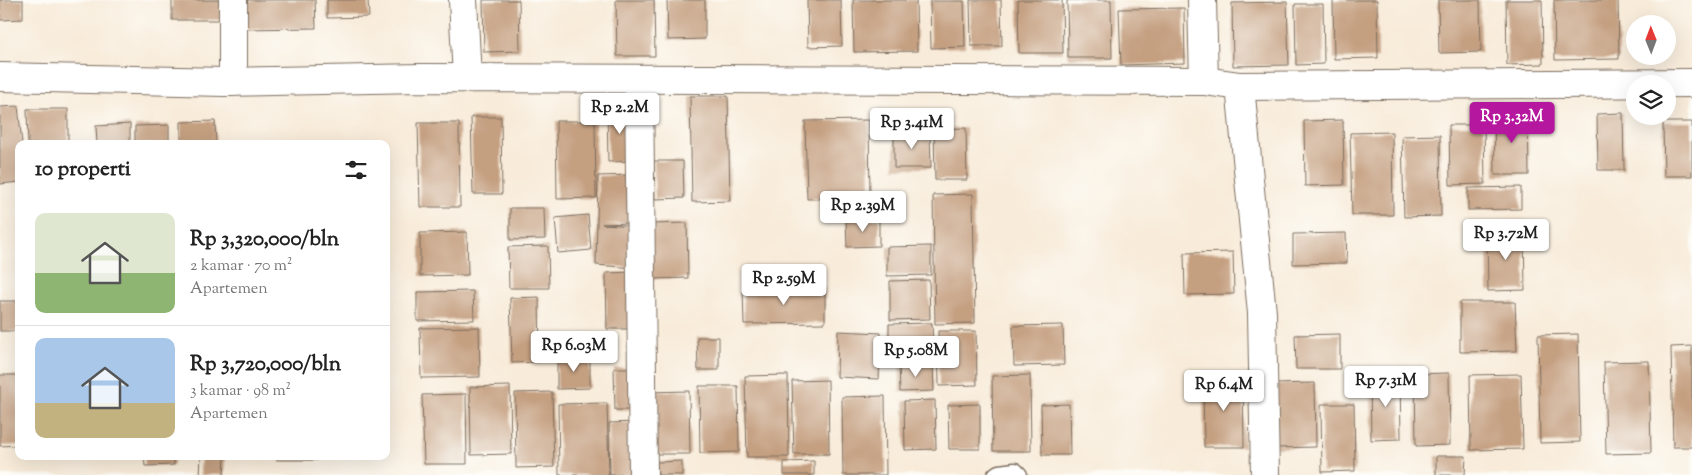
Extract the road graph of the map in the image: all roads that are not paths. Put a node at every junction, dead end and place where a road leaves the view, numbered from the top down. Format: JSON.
{"nodes":[{"id":1,"x":233,"y":0,"type":"edge"},
{"id":2,"x":463,"y":0,"type":"edge"},
{"id":3,"x":1202,"y":0,"type":"edge"},
{"id":4,"x":0,"y":77,"type":"edge"},
{"id":5,"x":467,"y":78,"type":"junction"},
{"id":6,"x":639,"y":79,"type":"junction"},
{"id":7,"x":1204,"y":81,"type":"junction"},
{"id":8,"x":233,"y":82,"type":"junction"},
{"id":9,"x":1692,"y":83,"type":"edge"},
{"id":10,"x":1240,"y":86,"type":"junction"},
{"id":11,"x":642,"y":475,"type":"edge"},
{"id":12,"x":996,"y":475,"type":"edge"},
{"id":13,"x":1019,"y":475,"type":"edge"},
{"id":14,"x":1265,"y":475,"type":"edge"}],
"edges":[{"from":1,"to":8,"type":"street"},
{"from":2,"to":5,"type":"street"},
{"from":3,"to":7,"type":"street"},
{"from":4,"to":8,"type":"street"},
{"from":5,"to":6,"type":"street"},
{"from":5,"to":8,"type":"street"},
{"from":6,"to":7,"type":"street"},
{"from":6,"to":11,"type":"street"},
{"from":7,"to":10,"type":"street"},
{"from":9,"to":10,"type":"street"},
{"from":10,"to":14,"type":"street"},
{"from":12,"to":13,"type":"lane"}]}
